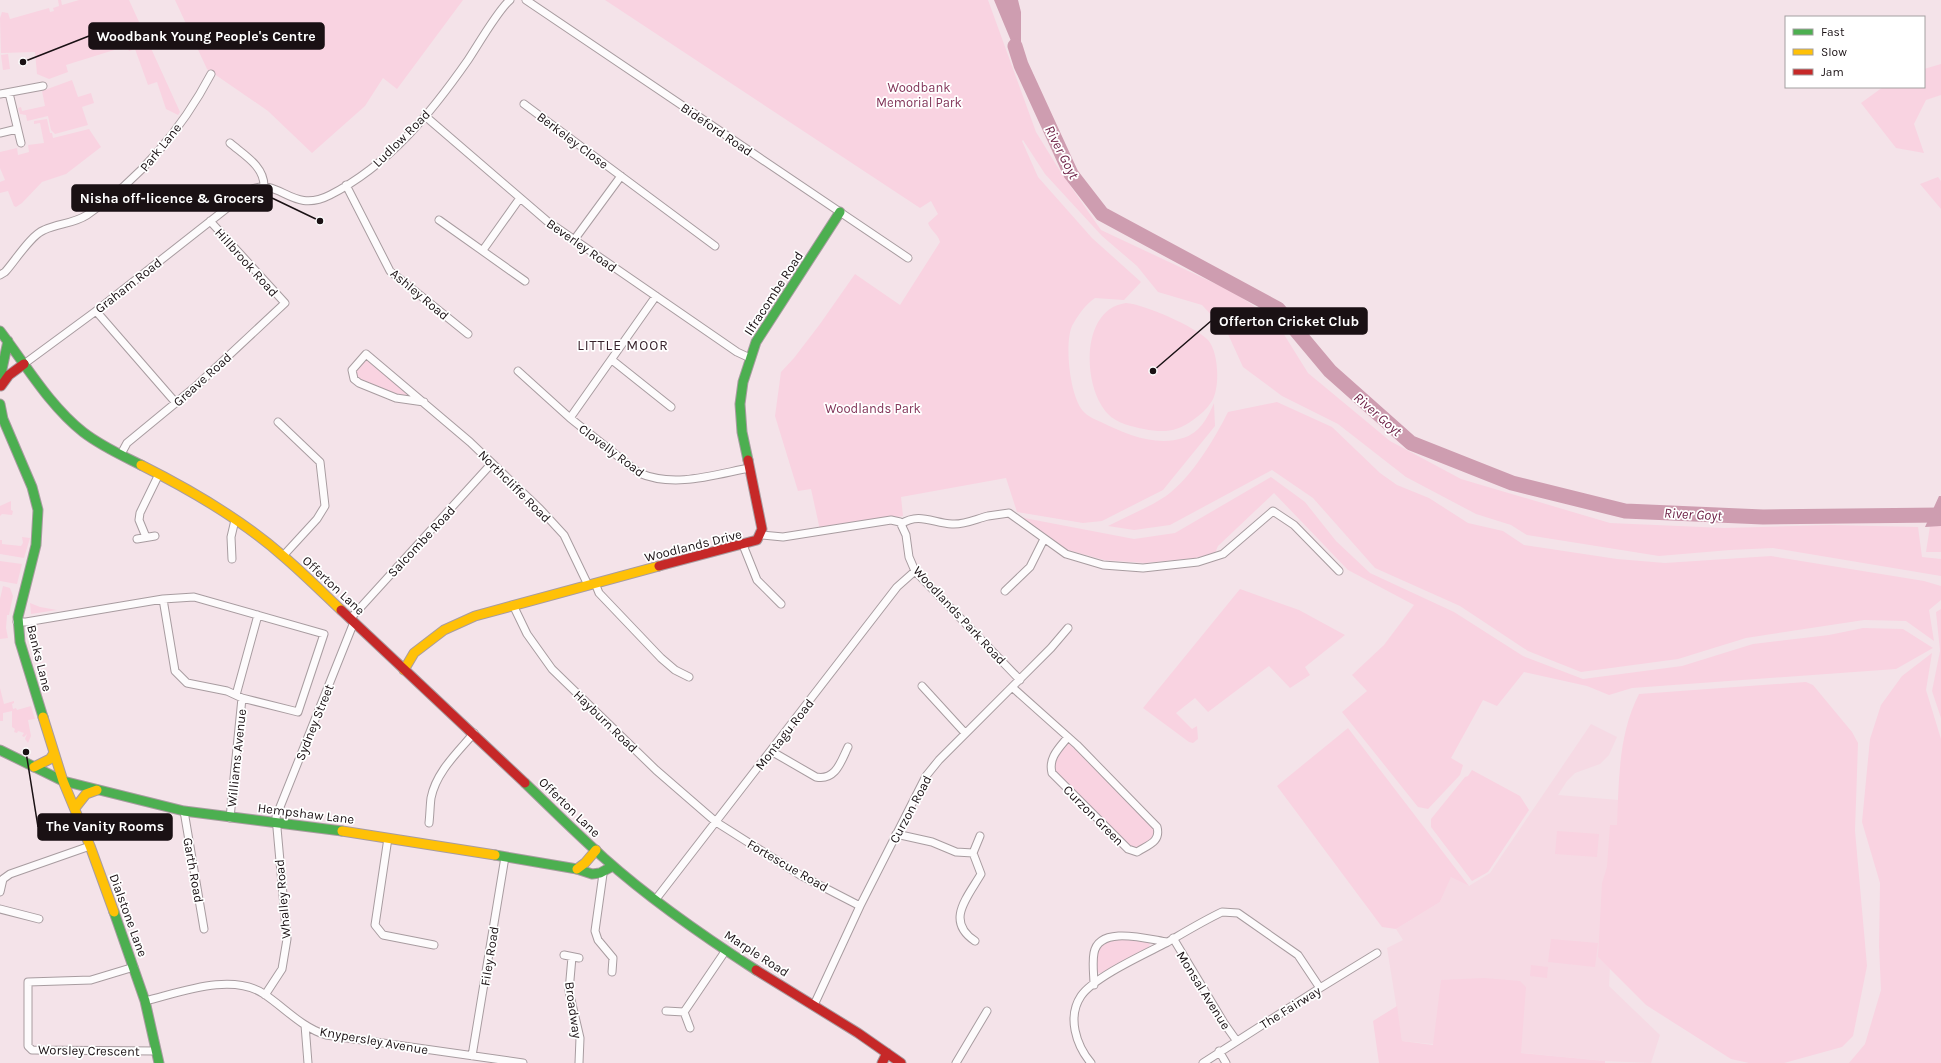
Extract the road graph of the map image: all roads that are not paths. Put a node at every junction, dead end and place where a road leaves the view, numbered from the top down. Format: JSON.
{"nodes":[{"id":1,"x":510,"y":0,"type":"edge"},
{"id":2,"x":526,"y":0,"type":"edge"},
{"id":3,"x":211,"y":74,"type":"dead end"},
{"id":4,"x":42,"y":86,"type":"dead end"},
{"id":5,"x":9,"y":93,"type":"junction"},
{"id":6,"x":0,"y":94,"type":"edge"},
{"id":7,"x":524,"y":104,"type":"dead end"},
{"id":8,"x":425,"y":116,"type":"junction"},
{"id":9,"x":17,"y":129,"type":"junction"},
{"id":10,"x":0,"y":133,"type":"edge"},
{"id":11,"x":21,"y":143,"type":"dead end"},
{"id":12,"x":230,"y":143,"type":"dead end"},
{"id":13,"x":621,"y":176,"type":"junction"},
{"id":14,"x":346,"y":185,"type":"junction"},
{"id":15,"x":264,"y":186,"type":"junction"},
{"id":16,"x":520,"y":198,"type":"junction"},
{"id":17,"x":840,"y":212,"type":"junction"},
{"id":18,"x":439,"y":220,"type":"dead end"},
{"id":19,"x":210,"y":221,"type":"junction"},
{"id":20,"x":574,"y":240,"type":"junction"},
{"id":21,"x":715,"y":246,"type":"dead end"},
{"id":22,"x":483,"y":250,"type":"junction"},
{"id":23,"x":908,"y":258,"type":"dead end"},
{"id":24,"x":0,"y":275,"type":"edge"},
{"id":25,"x":525,"y":281,"type":"dead end"},
{"id":26,"x":656,"y":296,"type":"junction"},
{"id":27,"x":284,"y":303,"type":"joint"},
{"id":28,"x":96,"y":311,"type":"junction"},
{"id":29,"x":0,"y":330,"type":"edge"},
{"id":30,"x":468,"y":334,"type":"dead end"},
{"id":31,"x":8,"y":341,"type":"junction"},
{"id":32,"x":750,"y":358,"type":"junction"},
{"id":33,"x":612,"y":360,"type":"junction"},
{"id":34,"x":24,"y":364,"type":"junction"},
{"id":35,"x":518,"y":371,"type":"dead end"},
{"id":36,"x":1,"y":386,"type":"edge"},
{"id":37,"x":424,"y":402,"type":"junction"},
{"id":38,"x":176,"y":403,"type":"junction"},
{"id":39,"x":0,"y":404,"type":"edge"},
{"id":40,"x":671,"y":407,"type":"dead end"},
{"id":41,"x":570,"y":418,"type":"junction"},
{"id":42,"x":278,"y":422,"type":"dead end"},
{"id":43,"x":121,"y":454,"type":"junction"},
{"id":44,"x":492,"y":463,"type":"junction"},
{"id":45,"x":749,"y":468,"type":"junction"},
{"id":46,"x":159,"y":474,"type":"junction"},
{"id":47,"x":235,"y":520,"type":"junction"},
{"id":48,"x":901,"y":524,"type":"junction"},
{"id":49,"x":761,"y":535,"type":"junction"},
{"id":50,"x":146,"y":536,"type":"junction"},
{"id":51,"x":155,"y":536,"type":"dead end"},
{"id":52,"x":1044,"y":538,"type":"junction"},
{"id":53,"x":137,"y":539,"type":"dead end"},
{"id":54,"x":743,"y":545,"type":"junction"},
{"id":55,"x":283,"y":556,"type":"junction"},
{"id":56,"x":232,"y":559,"type":"dead end"},
{"id":57,"x":916,"y":571,"type":"junction"},
{"id":58,"x":1339,"y":571,"type":"dead end"},
{"id":59,"x":592,"y":584,"type":"junction"},
{"id":60,"x":1005,"y":591,"type":"dead end"},
{"id":61,"x":162,"y":599,"type":"junction"},
{"id":62,"x":781,"y":604,"type":"dead end"},
{"id":63,"x":513,"y":605,"type":"junction"},
{"id":64,"x":258,"y":615,"type":"junction"},
{"id":65,"x":352,"y":620,"type":"junction"},
{"id":66,"x":17,"y":622,"type":"junction"},
{"id":67,"x":1068,"y":628,"type":"dead end"},
{"id":68,"x":404,"y":670,"type":"junction"},
{"id":69,"x":689,"y":677,"type":"dead end"},
{"id":70,"x":1020,"y":680,"type":"junction"},
{"id":71,"x":922,"y":686,"type":"dead end"},
{"id":72,"x":1012,"y":687,"type":"junction"},
{"id":73,"x":239,"y":696,"type":"junction"},
{"id":74,"x":474,"y":733,"type":"junction"},
{"id":75,"x":965,"y":733,"type":"junction"},
{"id":76,"x":1068,"y":737,"type":"junction"},
{"id":77,"x":848,"y":747,"type":"dead end"},
{"id":78,"x":0,"y":750,"type":"edge"},
{"id":79,"x":771,"y":751,"type":"junction"},
{"id":80,"x":54,"y":753,"type":"junction"},
{"id":81,"x":34,"y":767,"type":"junction"},
{"id":82,"x":63,"y":780,"type":"junction"},
{"id":83,"x":97,"y":790,"type":"junction"},
{"id":84,"x":75,"y":808,"type":"junction"},
{"id":85,"x":184,"y":811,"type":"junction"},
{"id":86,"x":230,"y":818,"type":"junction"},
{"id":87,"x":276,"y":822,"type":"junction"},
{"id":88,"x":716,"y":822,"type":"junction"},
{"id":89,"x":429,"y":823,"type":"dead end"},
{"id":90,"x":896,"y":834,"type":"junction"},
{"id":91,"x":980,"y":836,"type":"dead end"},
{"id":92,"x":388,"y":838,"type":"junction"},
{"id":93,"x":90,"y":846,"type":"junction"},
{"id":94,"x":596,"y":850,"type":"junction"},
{"id":95,"x":973,"y":853,"type":"junction"},
{"id":96,"x":505,"y":856,"type":"junction"},
{"id":97,"x":604,"y":858,"type":"joint"},
{"id":98,"x":613,"y":866,"type":"junction"},
{"id":99,"x":577,"y":869,"type":"junction"},
{"id":100,"x":603,"y":874,"type":"junction"},
{"id":101,"x":0,"y":892,"type":"edge"},
{"id":102,"x":656,"y":899,"type":"junction"},
{"id":103,"x":860,"y":906,"type":"junction"},
{"id":104,"x":0,"y":909,"type":"edge"},
{"id":105,"x":39,"y":919,"type":"dead end"},
{"id":106,"x":204,"y":929,"type":"dead end"},
{"id":107,"x":1170,"y":940,"type":"junction"},
{"id":108,"x":975,"y":942,"type":"dead end"},
{"id":109,"x":434,"y":945,"type":"dead end"},
{"id":110,"x":726,"y":950,"type":"junction"},
{"id":111,"x":1377,"y":953,"type":"dead end"},
{"id":112,"x":564,"y":955,"type":"dead end"},
{"id":113,"x":134,"y":968,"type":"junction"},
{"id":114,"x":612,"y":972,"type":"dead end"},
{"id":115,"x":1094,"y":984,"type":"junction"},
{"id":116,"x":1320,"y":988,"type":"junction"},
{"id":117,"x":265,"y":995,"type":"junction"},
{"id":118,"x":145,"y":1001,"type":"junction"},
{"id":119,"x":814,"y":1005,"type":"junction"},
{"id":120,"x":666,"y":1011,"type":"dead end"},
{"id":121,"x":987,"y":1011,"type":"dead end"},
{"id":122,"x":684,"y":1012,"type":"junction"},
{"id":123,"x":305,"y":1025,"type":"junction"},
{"id":124,"x":690,"y":1028,"type":"dead end"},
{"id":125,"x":1236,"y":1040,"type":"junction"},
{"id":126,"x":156,"y":1051,"type":"junction"},
{"id":127,"x":1219,"y":1051,"type":"junction"},
{"id":128,"x":887,"y":1053,"type":"junction"},
{"id":129,"x":472,"y":1056,"type":"junction"},
{"id":130,"x":896,"y":1062,"type":"edge"},
{"id":131,"x":159,"y":1063,"type":"edge"},
{"id":132,"x":308,"y":1063,"type":"edge"},
{"id":133,"x":523,"y":1063,"type":"edge"},
{"id":134,"x":579,"y":1063,"type":"edge"},
{"id":135,"x":882,"y":1063,"type":"edge"},
{"id":136,"x":956,"y":1063,"type":"edge"},
{"id":137,"x":1091,"y":1063,"type":"edge"},
{"id":138,"x":1203,"y":1063,"type":"edge"},
{"id":139,"x":1226,"y":1063,"type":"edge"}],
"edges":[{"from":1,"to":8,"type":"street","name":"Ludlow Road"},
{"from":2,"to":17,"type":"street","name":"Bideford Road"},
{"from":3,"to":24,"type":"street","name":"Park Lane"},
{"from":4,"to":5,"type":"street"},
{"from":5,"to":6,"type":"street"},
{"from":5,"to":9,"type":"street"},
{"from":7,"to":13,"type":"street","name":"Berkeley Close"},
{"from":8,"to":14,"type":"street","name":"Ludlow Road"},
{"from":8,"to":16,"type":"street","name":"Beverley Road"},
{"from":9,"to":10,"type":"street"},
{"from":9,"to":11,"type":"street"},
{"from":12,"to":15,"type":"street"},
{"from":13,"to":20,"type":"street","name":"Berkeley Close"},
{"from":13,"to":21,"type":"street","name":"Berkeley Close"},
{"from":14,"to":15,"type":"street","name":"Ludlow Road"},
{"from":14,"to":30,"type":"street","name":"Ashley Road"},
{"from":15,"to":19,"type":"street","name":"Graham Road"},
{"from":16,"to":20,"type":"street","name":"Beverley Road"},
{"from":16,"to":22,"type":"street"},
{"from":17,"to":23,"type":"street","name":"Bideford Road"},
{"from":17,"to":32,"type":"street","name":"Ilfracombe Road"},
{"from":18,"to":22,"type":"street"},
{"from":19,"to":27,"type":"street","name":"Hillbrook Road"},
{"from":19,"to":28,"type":"street","name":"Graham Road"},
{"from":20,"to":26,"type":"street","name":"Beverley Road"},
{"from":22,"to":25,"type":"street"},
{"from":26,"to":32,"type":"street","name":"Beverley Road"},
{"from":26,"to":33,"type":"street"},
{"from":27,"to":38,"type":"street","name":"Greave Road"},
{"from":28,"to":34,"type":"street","name":"Graham Road"},
{"from":28,"to":38,"type":"street"},
{"from":29,"to":31,"type":"street","name":"Offerton Lane"},
{"from":31,"to":34,"type":"street","name":"Offerton Lane"},
{"from":31,"to":36,"type":"street"},
{"from":32,"to":45,"type":"street","name":"Ilfracombe Road"},
{"from":33,"to":40,"type":"street"},
{"from":33,"to":41,"type":"street"},
{"from":34,"to":36,"type":"street"},
{"from":34,"to":43,"type":"street","name":"Offerton Lane"},
{"from":35,"to":41,"type":"street","name":"Clovelly Road"},
{"from":37,"to":37,"type":"street","name":"Northcliffe Road"},
{"from":37,"to":44,"type":"street","name":"Northcliffe Road"},
{"from":38,"to":43,"type":"street","name":"Greave Road"},
{"from":39,"to":66,"type":"street","name":"Banks Lane"},
{"from":41,"to":45,"type":"street","name":"Clovelly Road"},
{"from":42,"to":55,"type":"street"},
{"from":43,"to":46,"type":"street","name":"Offerton Lane"},
{"from":44,"to":59,"type":"street","name":"Northcliffe Road"},
{"from":44,"to":65,"type":"street","name":"Salcombe Road"},
{"from":45,"to":49,"type":"street","name":"Ilfracombe Road"},
{"from":46,"to":47,"type":"street","name":"Offerton Lane"},
{"from":46,"to":50,"type":"street"},
{"from":47,"to":55,"type":"street","name":"Offerton Lane"},
{"from":47,"to":56,"type":"street"},
{"from":48,"to":49,"type":"street","name":"Woodlands Drive"},
{"from":48,"to":52,"type":"street","name":"Woodlands Drive"},
{"from":48,"to":57,"type":"street","name":"Woodlands Park Road"},
{"from":49,"to":54,"type":"street","name":"Woodlands Drive"},
{"from":50,"to":51,"type":"street"},
{"from":50,"to":53,"type":"street"},
{"from":52,"to":58,"type":"street","name":"Woodlands Drive"},
{"from":52,"to":60,"type":"street"},
{"from":54,"to":59,"type":"street","name":"Woodlands Drive"},
{"from":54,"to":62,"type":"street"},
{"from":55,"to":65,"type":"street","name":"Offerton Lane"},
{"from":57,"to":70,"type":"street","name":"Woodlands Park Road"},
{"from":57,"to":79,"type":"street","name":"Montagu Road"},
{"from":59,"to":63,"type":"street","name":"Woodlands Drive"},
{"from":59,"to":69,"type":"street","name":"Northcliffe Road"},
{"from":61,"to":64,"type":"street"},
{"from":61,"to":66,"type":"street"},
{"from":61,"to":73,"type":"street"},
{"from":63,"to":68,"type":"street","name":"Woodlands Drive"},
{"from":63,"to":88,"type":"street","name":"Hayburn Road"},
{"from":64,"to":73,"type":"street","name":"Williams Avenue"},
{"from":64,"to":73,"type":"street"},
{"from":65,"to":68,"type":"street","name":"Offerton Lane"},
{"from":65,"to":87,"type":"street","name":"Sydney Street"},
{"from":66,"to":80,"type":"street","name":"Banks Lane"},
{"from":67,"to":70,"type":"street","name":"Curzon Road"},
{"from":68,"to":74,"type":"street","name":"Offerton Lane"},
{"from":70,"to":72,"type":"street","name":"Curzon Road"},
{"from":71,"to":75,"type":"street"},
{"from":72,"to":75,"type":"street","name":"Curzon Road"},
{"from":72,"to":76,"type":"street","name":"Curzon Green"},
{"from":73,"to":86,"type":"street","name":"Williams Avenue"},
{"from":74,"to":89,"type":"street"},
{"from":74,"to":94,"type":"street","name":"Offerton Lane"},
{"from":75,"to":90,"type":"street","name":"Curzon Road"},
{"from":76,"to":76,"type":"street","name":"Curzon Green"},
{"from":77,"to":79,"type":"street"},
{"from":78,"to":81,"type":"street","name":"Hempshaw Lane"},
{"from":79,"to":88,"type":"street","name":"Montagu Road"},
{"from":80,"to":81,"type":"street"},
{"from":80,"to":82,"type":"street","name":"Banks Lane"},
{"from":81,"to":82,"type":"street","name":"Hempshaw Lane"},
{"from":82,"to":83,"type":"street","name":"Hempshaw Lane"},
{"from":82,"to":84,"type":"street","name":"Dialstone Lane"},
{"from":83,"to":84,"type":"street"},
{"from":83,"to":85,"type":"street","name":"Hempshaw Lane"},
{"from":84,"to":93,"type":"street","name":"Dialstone Lane"},
{"from":85,"to":86,"type":"street","name":"Hempshaw Lane"},
{"from":85,"to":106,"type":"street","name":"Garth Road"},
{"from":86,"to":87,"type":"street","name":"Hempshaw Lane"},
{"from":87,"to":92,"type":"street","name":"Hempshaw Lane"},
{"from":87,"to":117,"type":"street","name":"Whalley Road"},
{"from":88,"to":102,"type":"street","name":"Montagu Road"},
{"from":88,"to":103,"type":"street","name":"Fortescue Road"},
{"from":90,"to":95,"type":"street"},
{"from":90,"to":103,"type":"street","name":"Curzon Road"},
{"from":91,"to":95,"type":"street"},
{"from":92,"to":96,"type":"street","name":"Hempshaw Lane"},
{"from":92,"to":109,"type":"street"},
{"from":93,"to":101,"type":"street"},
{"from":93,"to":113,"type":"street","name":"Dialstone Lane"},
{"from":94,"to":97,"type":"street","name":"Offerton Lane"},
{"from":94,"to":99,"type":"street"},
{"from":95,"to":108,"type":"street"},
{"from":96,"to":99,"type":"street","name":"Hempshaw Lane"},
{"from":96,"to":129,"type":"street","name":"Filey Road"},
{"from":97,"to":98,"type":"street","name":"Marple Road"},
{"from":98,"to":100,"type":"street"},
{"from":98,"to":102,"type":"street","name":"Marple Road"},
{"from":99,"to":100,"type":"street","name":"Hempshaw Lane"},
{"from":100,"to":114,"type":"street"},
{"from":102,"to":110,"type":"street","name":"Marple Road"},
{"from":103,"to":119,"type":"street","name":"Curzon Road"},
{"from":104,"to":105,"type":"street"},
{"from":107,"to":115,"type":"street"},
{"from":107,"to":115,"type":"street"},
{"from":107,"to":116,"type":"street"},
{"from":107,"to":125,"type":"street","name":"Monsal Avenue"},
{"from":110,"to":119,"type":"street","name":"Marple Road"},
{"from":110,"to":122,"type":"street"},
{"from":111,"to":116,"type":"street","name":"The Fairway"},
{"from":112,"to":134,"type":"street","name":"Broadway"},
{"from":113,"to":118,"type":"street","name":"Dialstone Lane"},
{"from":113,"to":126,"type":"street","name":"Worsley Crescent"},
{"from":115,"to":137,"type":"street"},
{"from":116,"to":125,"type":"street","name":"The Fairway"},
{"from":117,"to":118,"type":"street","name":"Knypersley Avenue"},
{"from":117,"to":123,"type":"street","name":"Knypersley Avenue"},
{"from":118,"to":126,"type":"street","name":"Dialstone Lane"},
{"from":119,"to":128,"type":"street","name":"Marple Road"},
{"from":120,"to":122,"type":"street"},
{"from":121,"to":136,"type":"street"},
{"from":122,"to":124,"type":"street"},
{"from":123,"to":129,"type":"street","name":"Knypersley Avenue"},
{"from":123,"to":132,"type":"street"},
{"from":125,"to":127,"type":"street","name":"The Fairway"},
{"from":126,"to":131,"type":"street","name":"Dialstone Lane"},
{"from":127,"to":138,"type":"street","name":"The Fairway"},
{"from":127,"to":139,"type":"street"},
{"from":128,"to":130,"type":"street","name":"Marple Road"},
{"from":128,"to":135,"type":"street"},
{"from":129,"to":133,"type":"street","name":"Knypersley Avenue"}]}
